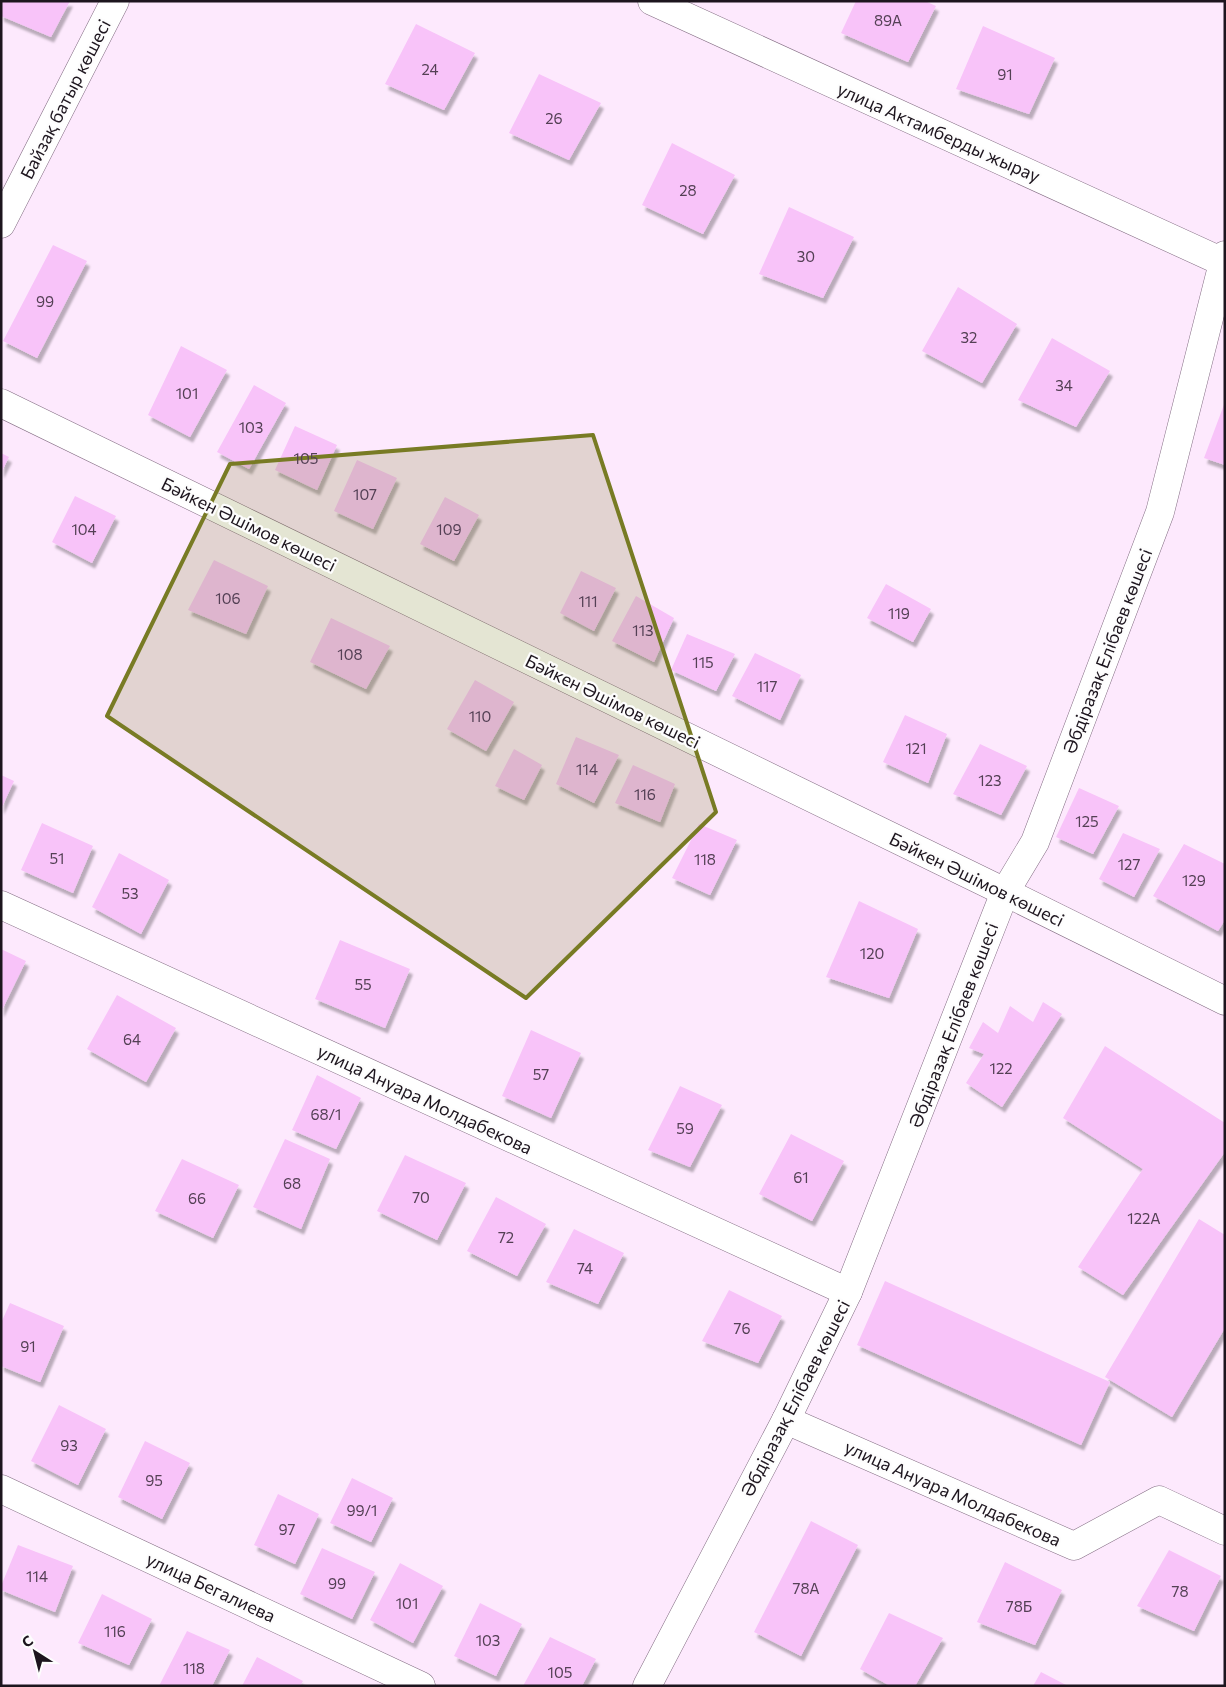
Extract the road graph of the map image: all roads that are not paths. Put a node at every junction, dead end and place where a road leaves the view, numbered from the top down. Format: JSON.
{"nodes":[{"id":1,"x":115,"y":1,"type":"edge"},
{"id":2,"x":652,"y":1,"type":"edge"},
{"id":3,"x":1,"y":224,"type":"edge"},
{"id":4,"x":1224,"y":260,"type":"edge"},
{"id":5,"x":1,"y":403,"type":"edge"},
{"id":6,"x":1005,"y":892,"type":"junction"},
{"id":7,"x":1,"y":905,"type":"edge"},
{"id":8,"x":1225,"y":1001,"type":"edge"},
{"id":9,"x":848,"y":1292,"type":"junction"},
{"id":10,"x":786,"y":1420,"type":"junction"},
{"id":11,"x":1,"y":1489,"type":"edge"},
{"id":12,"x":1225,"y":1531,"type":"edge"},
{"id":13,"x":421,"y":1686,"type":"edge"},
{"id":14,"x":647,"y":1686,"type":"edge"}],
"edges":[{"from":1,"to":3,"type":"street","name":"Байзақ батыр көшесі"},
{"from":2,"to":4,"type":"street","name":"улица Актамберды жырау"},
{"from":4,"to":6,"type":"street","name":"Әбдіразақ Елібаев көшесі"},
{"from":5,"to":6,"type":"street","name":"Бәйкен Әшімов көшесі"},
{"from":6,"to":8,"type":"street","name":"Бәйкен Әшімов көшесі"},
{"from":6,"to":9,"type":"street","name":"Әбдіразақ Елібаев көшесі"},
{"from":7,"to":9,"type":"street","name":"улица Ануара Молдабекова"},
{"from":9,"to":10,"type":"street","name":"Әбдіразақ Елібаев көшесі"},
{"from":10,"to":12,"type":"street","name":"улица Ануара Молдабекова"},
{"from":10,"to":14,"type":"street","name":"Әбдіразақ Елібаев көшесі"},
{"from":11,"to":13,"type":"street","name":"улица Бегалиева"}]}
